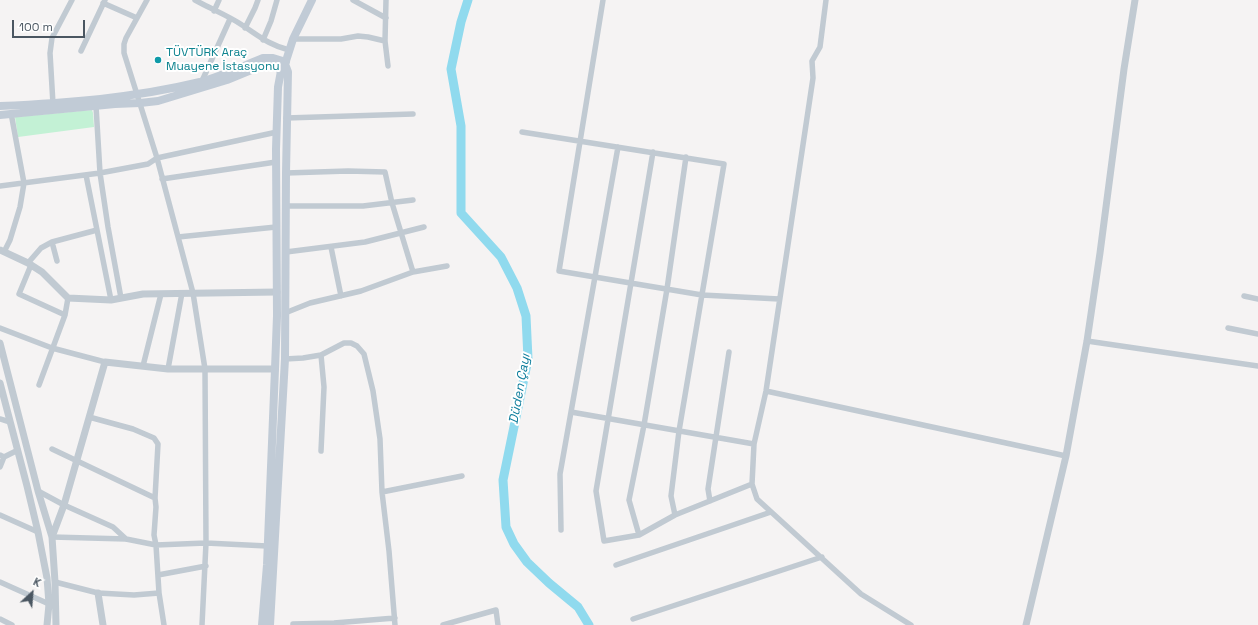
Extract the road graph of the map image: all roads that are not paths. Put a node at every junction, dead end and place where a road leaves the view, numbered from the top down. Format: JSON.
{"nodes":[{"id":1,"x":72,"y":0,"type":"edge"},
{"id":2,"x":146,"y":0,"type":"edge"},
{"id":3,"x":195,"y":0,"type":"edge"},
{"id":4,"x":219,"y":0,"type":"edge"},
{"id":5,"x":258,"y":0,"type":"edge"},
{"id":6,"x":277,"y":0,"type":"edge"},
{"id":7,"x":312,"y":0,"type":"edge"},
{"id":8,"x":353,"y":0,"type":"edge"},
{"id":9,"x":386,"y":0,"type":"edge"},
{"id":10,"x":603,"y":0,"type":"edge"},
{"id":11,"x":826,"y":0,"type":"edge"},
{"id":12,"x":1135,"y":0,"type":"edge"},
{"id":13,"x":104,"y":2,"type":"edge"},
{"id":14,"x":214,"y":11,"type":"junction"},
{"id":15,"x":137,"y":18,"type":"junction"},
{"id":16,"x":386,"y":18,"type":"junction"},
{"id":17,"x":230,"y":19,"type":"junction"},
{"id":18,"x":245,"y":28,"type":"junction"},
{"id":19,"x":293,"y":39,"type":"junction"},
{"id":20,"x":263,"y":40,"type":"junction"},
{"id":21,"x":385,"y":41,"type":"junction"},
{"id":22,"x":276,"y":47,"type":"junction"},
{"id":23,"x":289,"y":50,"type":"junction"},
{"id":24,"x":81,"y":51,"type":"dead end"},
{"id":25,"x":273,"y":61,"type":"junction"},
{"id":26,"x":284,"y":65,"type":"junction"},
{"id":27,"x":388,"y":66,"type":"dead end"},
{"id":28,"x":202,"y":81,"type":"junction"},
{"id":29,"x":173,"y":88,"type":"junction"},
{"id":30,"x":137,"y":95,"type":"junction"},
{"id":31,"x":178,"y":95,"type":"junction"},
{"id":32,"x":140,"y":103,"type":"junction"},
{"id":33,"x":53,"y":104,"type":"junction"},
{"id":34,"x":0,"y":106,"type":"edge"},
{"id":35,"x":96,"y":106,"type":"junction"},
{"id":36,"x":11,"y":113,"type":"junction"},
{"id":37,"x":413,"y":114,"type":"dead end"},
{"id":38,"x":0,"y":115,"type":"edge"},
{"id":39,"x":286,"y":118,"type":"junction"},
{"id":40,"x":277,"y":132,"type":"junction"},
{"id":41,"x":522,"y":132,"type":"dead end"},
{"id":42,"x":580,"y":140,"type":"junction"},
{"id":43,"x":618,"y":147,"type":"junction"},
{"id":44,"x":653,"y":152,"type":"junction"},
{"id":45,"x":686,"y":157,"type":"junction"},
{"id":46,"x":157,"y":158,"type":"junction"},
{"id":47,"x":276,"y":162,"type":"junction"},
{"id":48,"x":100,"y":173,"type":"junction"},
{"id":49,"x":286,"y":173,"type":"junction"},
{"id":50,"x":86,"y":175,"type":"junction"},
{"id":51,"x":162,"y":179,"type":"junction"},
{"id":52,"x":24,"y":183,"type":"junction"},
{"id":53,"x":0,"y":186,"type":"edge"},
{"id":54,"x":413,"y":200,"type":"dead end"},
{"id":55,"x":392,"y":203,"type":"junction"},
{"id":56,"x":286,"y":206,"type":"junction"},
{"id":57,"x":276,"y":227,"type":"junction"},
{"id":58,"x":424,"y":227,"type":"dead end"},
{"id":59,"x":97,"y":230,"type":"junction"},
{"id":60,"x":401,"y":232,"type":"junction"},
{"id":61,"x":178,"y":237,"type":"junction"},
{"id":62,"x":52,"y":242,"type":"junction"},
{"id":63,"x":331,"y":247,"type":"junction"},
{"id":64,"x":2,"y":251,"type":"edge"},
{"id":65,"x":276,"y":252,"type":"junction"},
{"id":66,"x":286,"y":252,"type":"junction"},
{"id":67,"x":58,"y":261,"type":"dead end"},
{"id":68,"x":30,"y":264,"type":"junction"},
{"id":69,"x":447,"y":266,"type":"dead end"},
{"id":70,"x":413,"y":272,"type":"junction"},
{"id":71,"x":595,"y":277,"type":"junction"},
{"id":72,"x":631,"y":283,"type":"junction"},
{"id":73,"x":667,"y":289,"type":"junction"},
{"id":74,"x":277,"y":292,"type":"junction"},
{"id":75,"x":182,"y":293,"type":"junction"},
{"id":76,"x":193,"y":293,"type":"junction"},
{"id":77,"x":161,"y":294,"type":"junction"},
{"id":78,"x":702,"y":295,"type":"junction"},
{"id":79,"x":341,"y":296,"type":"junction"},
{"id":80,"x":1244,"y":296,"type":"dead end"},
{"id":81,"x":68,"y":298,"type":"junction"},
{"id":82,"x":120,"y":298,"type":"junction"},
{"id":83,"x":779,"y":299,"type":"junction"},
{"id":84,"x":1258,"y":299,"type":"edge"},
{"id":85,"x":111,"y":300,"type":"junction"},
{"id":86,"x":285,"y":313,"type":"junction"},
{"id":87,"x":65,"y":314,"type":"junction"},
{"id":88,"x":0,"y":328,"type":"edge"},
{"id":89,"x":1228,"y":328,"type":"dead end"},
{"id":90,"x":1258,"y":334,"type":"edge"},
{"id":91,"x":1087,"y":341,"type":"junction"},
{"id":92,"x":0,"y":343,"type":"edge"},
{"id":93,"x":52,"y":348,"type":"junction"},
{"id":94,"x":729,"y":352,"type":"dead end"},
{"id":95,"x":321,"y":354,"type":"junction"},
{"id":96,"x":285,"y":359,"type":"junction"},
{"id":97,"x":105,"y":362,"type":"junction"},
{"id":98,"x":143,"y":366,"type":"junction"},
{"id":99,"x":1258,"y":366,"type":"edge"},
{"id":100,"x":168,"y":369,"type":"junction"},
{"id":101,"x":205,"y":369,"type":"junction"},
{"id":102,"x":275,"y":369,"type":"junction"},
{"id":103,"x":39,"y":386,"type":"dead end"},
{"id":104,"x":1,"y":388,"type":"edge"},
{"id":105,"x":766,"y":392,"type":"junction"},
{"id":106,"x":571,"y":412,"type":"junction"},
{"id":107,"x":89,"y":417,"type":"junction"},
{"id":108,"x":608,"y":418,"type":"junction"},
{"id":109,"x":0,"y":419,"type":"edge"},
{"id":110,"x":10,"y":422,"type":"junction"},
{"id":111,"x":644,"y":424,"type":"junction"},
{"id":112,"x":679,"y":431,"type":"junction"},
{"id":113,"x":716,"y":437,"type":"junction"},
{"id":114,"x":754,"y":444,"type":"junction"},
{"id":115,"x":52,"y":449,"type":"dead end"},
{"id":116,"x":18,"y":450,"type":"junction"},
{"id":117,"x":320,"y":451,"type":"dead end"},
{"id":118,"x":2,"y":456,"type":"edge"},
{"id":119,"x":1066,"y":456,"type":"junction"},
{"id":120,"x":77,"y":461,"type":"junction"},
{"id":121,"x":0,"y":467,"type":"edge"},
{"id":122,"x":462,"y":476,"type":"dead end"},
{"id":123,"x":752,"y":484,"type":"junction"},
{"id":124,"x":38,"y":491,"type":"junction"},
{"id":125,"x":382,"y":492,"type":"junction"},
{"id":126,"x":155,"y":498,"type":"junction"},
{"id":127,"x":710,"y":501,"type":"junction"},
{"id":128,"x":64,"y":505,"type":"junction"},
{"id":129,"x":770,"y":512,"type":"junction"},
{"id":130,"x":0,"y":515,"type":"edge"},
{"id":131,"x":675,"y":515,"type":"junction"},
{"id":132,"x":561,"y":530,"type":"dead end"},
{"id":133,"x":38,"y":532,"type":"junction"},
{"id":134,"x":639,"y":535,"type":"junction"},
{"id":135,"x":52,"y":537,"type":"junction"},
{"id":136,"x":126,"y":539,"type":"junction"},
{"id":137,"x":206,"y":543,"type":"junction"},
{"id":138,"x":156,"y":545,"type":"junction"},
{"id":139,"x":267,"y":546,"type":"junction"},
{"id":140,"x":822,"y":557,"type":"junction"},
{"id":141,"x":616,"y":565,"type":"dead end"},
{"id":142,"x":206,"y":566,"type":"junction"},
{"id":143,"x":158,"y":575,"type":"junction"},
{"id":144,"x":0,"y":582,"type":"edge"},
{"id":145,"x":55,"y":582,"type":"junction"},
{"id":146,"x":98,"y":593,"type":"junction"},
{"id":147,"x":159,"y":593,"type":"junction"},
{"id":148,"x":49,"y":604,"type":"junction"},
{"id":149,"x":395,"y":618,"type":"junction"},
{"id":150,"x":0,"y":619,"type":"edge"},
{"id":151,"x":633,"y":619,"type":"dead end"},
{"id":152,"x":12,"y":625,"type":"edge"},
{"id":153,"x":47,"y":625,"type":"edge"},
{"id":154,"x":56,"y":625,"type":"edge"},
{"id":155,"x":103,"y":625,"type":"edge"},
{"id":156,"x":164,"y":625,"type":"edge"},
{"id":157,"x":202,"y":625,"type":"edge"},
{"id":158,"x":262,"y":625,"type":"edge"},
{"id":159,"x":270,"y":625,"type":"edge"},
{"id":160,"x":293,"y":625,"type":"edge"},
{"id":161,"x":395,"y":625,"type":"edge"},
{"id":162,"x":443,"y":625,"type":"edge"},
{"id":163,"x":498,"y":625,"type":"edge"},
{"id":164,"x":911,"y":625,"type":"edge"},
{"id":165,"x":1026,"y":625,"type":"edge"}],
"edges":[{"from":1,"to":33,"type":"street"},
{"from":2,"to":15,"type":"street"},
{"from":3,"to":14,"type":"street"},
{"from":4,"to":14,"type":"street"},
{"from":5,"to":18,"type":"street"},
{"from":6,"to":20,"type":"street"},
{"from":7,"to":19,"type":"main road"},
{"from":8,"to":16,"type":"street"},
{"from":9,"to":16,"type":"street"},
{"from":10,"to":42,"type":"street"},
{"from":11,"to":83,"type":"street"},
{"from":12,"to":91,"type":"street"},
{"from":13,"to":15,"type":"street"},
{"from":13,"to":24,"type":"street"},
{"from":14,"to":17,"type":"street"},
{"from":15,"to":30,"type":"street"},
{"from":16,"to":21,"type":"street"},
{"from":17,"to":18,"type":"street"},
{"from":17,"to":28,"type":"street"},
{"from":18,"to":20,"type":"street"},
{"from":19,"to":21,"type":"street"},
{"from":19,"to":23,"type":"main road"},
{"from":20,"to":22,"type":"street"},
{"from":21,"to":27,"type":"street"},
{"from":22,"to":23,"type":"street"},
{"from":22,"to":25,"type":"street"},
{"from":23,"to":26,"type":"main road"},
{"from":25,"to":26,"type":"main road"},
{"from":25,"to":28,"type":"main road"},
{"from":25,"to":31,"type":"main road"},
{"from":26,"to":39,"type":"main road"},
{"from":26,"to":40,"type":"main road"},
{"from":28,"to":29,"type":"main road"},
{"from":29,"to":30,"type":"main road"},
{"from":29,"to":31,"type":"street"},
{"from":30,"to":32,"type":"street"},
{"from":30,"to":33,"type":"main road"},
{"from":31,"to":32,"type":"main road"},
{"from":32,"to":35,"type":"main road"},
{"from":32,"to":46,"type":"street"},
{"from":33,"to":34,"type":"main road"},
{"from":35,"to":36,"type":"main road"},
{"from":35,"to":48,"type":"street"},
{"from":36,"to":38,"type":"main road"},
{"from":36,"to":52,"type":"street"},
{"from":37,"to":39,"type":"street"},
{"from":39,"to":49,"type":"main road"},
{"from":40,"to":46,"type":"street"},
{"from":40,"to":47,"type":"main road"},
{"from":41,"to":42,"type":"street"},
{"from":42,"to":43,"type":"street"},
{"from":42,"to":71,"type":"street"},
{"from":43,"to":44,"type":"street"},
{"from":43,"to":71,"type":"street"},
{"from":44,"to":45,"type":"street"},
{"from":44,"to":72,"type":"street"},
{"from":45,"to":73,"type":"street"},
{"from":45,"to":78,"type":"street"},
{"from":46,"to":48,"type":"street"},
{"from":46,"to":51,"type":"street"},
{"from":47,"to":51,"type":"street"},
{"from":47,"to":57,"type":"main road"},
{"from":48,"to":50,"type":"street"},
{"from":48,"to":82,"type":"street"},
{"from":49,"to":55,"type":"street"},
{"from":49,"to":56,"type":"main road"},
{"from":50,"to":52,"type":"street"},
{"from":50,"to":59,"type":"street"},
{"from":51,"to":61,"type":"street"},
{"from":52,"to":53,"type":"street"},
{"from":52,"to":64,"type":"street"},
{"from":54,"to":55,"type":"street"},
{"from":55,"to":56,"type":"street"},
{"from":55,"to":60,"type":"street"},
{"from":56,"to":66,"type":"main road"},
{"from":57,"to":61,"type":"street"},
{"from":57,"to":65,"type":"main road"},
{"from":58,"to":60,"type":"street"},
{"from":59,"to":62,"type":"street"},
{"from":59,"to":85,"type":"street"},
{"from":60,"to":63,"type":"street"},
{"from":60,"to":70,"type":"street"},
{"from":61,"to":76,"type":"street"},
{"from":62,"to":67,"type":"street"},
{"from":62,"to":68,"type":"street"},
{"from":63,"to":66,"type":"street"},
{"from":63,"to":79,"type":"street"},
{"from":64,"to":68,"type":"street"},
{"from":65,"to":66,"type":"street"},
{"from":65,"to":74,"type":"main road"},
{"from":66,"to":86,"type":"main road"},
{"from":68,"to":81,"type":"street"},
{"from":68,"to":87,"type":"street"},
{"from":69,"to":70,"type":"street"},
{"from":70,"to":79,"type":"street"},
{"from":71,"to":72,"type":"street"},
{"from":71,"to":106,"type":"street"},
{"from":72,"to":73,"type":"street"},
{"from":72,"to":108,"type":"street"},
{"from":73,"to":78,"type":"street"},
{"from":73,"to":111,"type":"street"},
{"from":74,"to":76,"type":"street"},
{"from":74,"to":102,"type":"main road"},
{"from":75,"to":76,"type":"street"},
{"from":75,"to":77,"type":"street"},
{"from":75,"to":100,"type":"street"},
{"from":76,"to":101,"type":"street"},
{"from":77,"to":82,"type":"street"},
{"from":77,"to":98,"type":"street"},
{"from":78,"to":83,"type":"street"},
{"from":78,"to":112,"type":"street"},
{"from":79,"to":86,"type":"street"},
{"from":80,"to":84,"type":"street"},
{"from":81,"to":85,"type":"street"},
{"from":81,"to":87,"type":"street"},
{"from":82,"to":85,"type":"street"},
{"from":83,"to":105,"type":"street"},
{"from":86,"to":96,"type":"main road"},
{"from":87,"to":93,"type":"street"},
{"from":88,"to":93,"type":"street"},
{"from":89,"to":90,"type":"street"},
{"from":91,"to":99,"type":"street"},
{"from":91,"to":119,"type":"street"},
{"from":92,"to":124,"type":"street"},
{"from":93,"to":97,"type":"street"},
{"from":93,"to":103,"type":"street"},
{"from":94,"to":113,"type":"street"},
{"from":95,"to":96,"type":"street"},
{"from":95,"to":117,"type":"street"},
{"from":95,"to":125,"type":"street"},
{"from":96,"to":159,"type":"main road"},
{"from":97,"to":98,"type":"street"},
{"from":97,"to":107,"type":"street"},
{"from":98,"to":100,"type":"street"},
{"from":100,"to":101,"type":"street"},
{"from":101,"to":102,"type":"street"},
{"from":101,"to":137,"type":"street"},
{"from":102,"to":139,"type":"main road"},
{"from":104,"to":110,"type":"street"},
{"from":105,"to":114,"type":"street"},
{"from":105,"to":119,"type":"street"},
{"from":106,"to":108,"type":"street"},
{"from":106,"to":132,"type":"street"},
{"from":107,"to":120,"type":"street"},
{"from":107,"to":126,"type":"street"},
{"from":108,"to":111,"type":"street"},
{"from":108,"to":134,"type":"street"},
{"from":109,"to":110,"type":"street"},
{"from":110,"to":116,"type":"street"},
{"from":111,"to":112,"type":"street"},
{"from":111,"to":134,"type":"street"},
{"from":112,"to":113,"type":"street"},
{"from":112,"to":131,"type":"street"},
{"from":113,"to":114,"type":"street"},
{"from":113,"to":127,"type":"street"},
{"from":114,"to":123,"type":"street"},
{"from":115,"to":120,"type":"street"},
{"from":116,"to":118,"type":"street"},
{"from":116,"to":133,"type":"street"},
{"from":118,"to":121,"type":"street"},
{"from":119,"to":165,"type":"street"},
{"from":120,"to":126,"type":"street"},
{"from":120,"to":128,"type":"street"},
{"from":122,"to":125,"type":"street"},
{"from":123,"to":127,"type":"street"},
{"from":123,"to":129,"type":"street"},
{"from":124,"to":128,"type":"street"},
{"from":124,"to":135,"type":"street"},
{"from":125,"to":149,"type":"street"},
{"from":126,"to":138,"type":"street"},
{"from":127,"to":131,"type":"street"},
{"from":128,"to":135,"type":"street"},
{"from":128,"to":136,"type":"street"},
{"from":129,"to":140,"type":"street"},
{"from":129,"to":141,"type":"street"},
{"from":130,"to":133,"type":"street"},
{"from":131,"to":134,"type":"street"},
{"from":133,"to":148,"type":"street"},
{"from":135,"to":136,"type":"street"},
{"from":135,"to":145,"type":"street"},
{"from":136,"to":138,"type":"street"},
{"from":137,"to":138,"type":"street"},
{"from":137,"to":139,"type":"street"},
{"from":137,"to":142,"type":"street"},
{"from":138,"to":143,"type":"street"},
{"from":139,"to":158,"type":"main road"},
{"from":140,"to":151,"type":"street"},
{"from":140,"to":164,"type":"street"},
{"from":142,"to":143,"type":"street"},
{"from":142,"to":157,"type":"street"},
{"from":143,"to":147,"type":"street"},
{"from":144,"to":148,"type":"street"},
{"from":145,"to":146,"type":"street"},
{"from":145,"to":154,"type":"street"},
{"from":146,"to":147,"type":"street"},
{"from":146,"to":155,"type":"street"},
{"from":147,"to":156,"type":"street"},
{"from":148,"to":153,"type":"street"},
{"from":149,"to":160,"type":"street"},
{"from":149,"to":161,"type":"street"},
{"from":150,"to":152,"type":"street"},
{"from":162,"to":163,"type":"street"}]}
